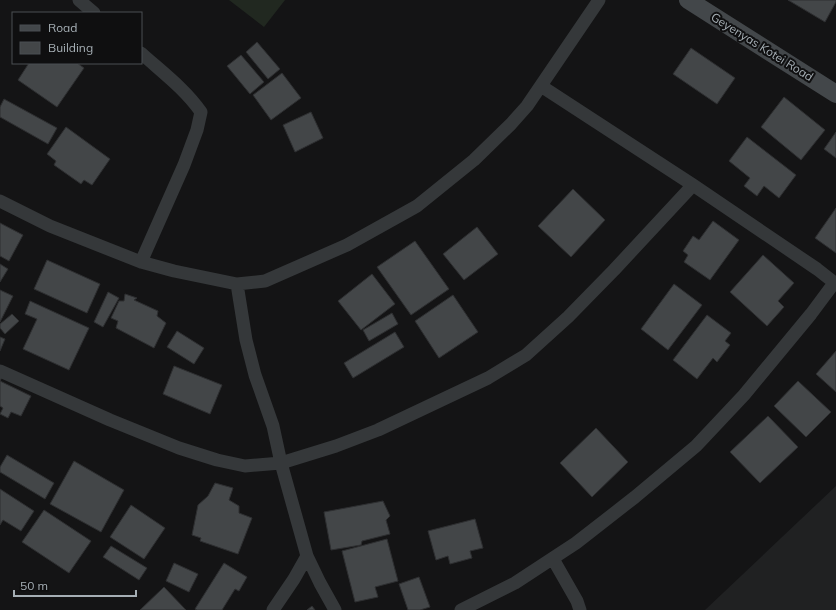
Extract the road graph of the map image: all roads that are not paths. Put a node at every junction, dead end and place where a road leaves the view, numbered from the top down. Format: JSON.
{"nodes":[{"id":1,"x":79,"y":0,"type":"edge"},
{"id":2,"x":599,"y":0,"type":"edge"},
{"id":3,"x":688,"y":0,"type":"edge"},
{"id":4,"x":93,"y":12,"type":"edge"},
{"id":5,"x":142,"y":55,"type":"edge"},
{"id":6,"x":541,"y":86,"type":"junction"},
{"id":7,"x":836,"y":94,"type":"edge"},
{"id":8,"x":693,"y":185,"type":"junction"},
{"id":9,"x":0,"y":201,"type":"edge"},
{"id":10,"x":141,"y":262,"type":"junction"},
{"id":11,"x":237,"y":284,"type":"junction"},
{"id":12,"x":835,"y":284,"type":"edge"},
{"id":13,"x":0,"y":371,"type":"edge"},
{"id":14,"x":281,"y":463,"type":"junction"},
{"id":15,"x":307,"y":556,"type":"junction"},
{"id":16,"x":553,"y":559,"type":"junction"},
{"id":17,"x":273,"y":610,"type":"edge"},
{"id":18,"x":335,"y":610,"type":"edge"},
{"id":19,"x":461,"y":610,"type":"edge"},
{"id":20,"x":580,"y":610,"type":"edge"}],
"edges":[{"from":1,"to":4,"type":"street"},
{"from":2,"to":6,"type":"street"},
{"from":3,"to":7,"type":"street","name":"Geyenyas Kotei Road"},
{"from":5,"to":10,"type":"street"},
{"from":6,"to":8,"type":"street"},
{"from":6,"to":11,"type":"street"},
{"from":8,"to":12,"type":"street"},
{"from":8,"to":14,"type":"street"},
{"from":9,"to":10,"type":"street"},
{"from":10,"to":11,"type":"street"},
{"from":11,"to":14,"type":"street"},
{"from":12,"to":16,"type":"street"},
{"from":13,"to":14,"type":"street"},
{"from":14,"to":15,"type":"street"},
{"from":15,"to":17,"type":"street"},
{"from":15,"to":18,"type":"street"},
{"from":16,"to":19,"type":"street"},
{"from":16,"to":20,"type":"street"}]}
